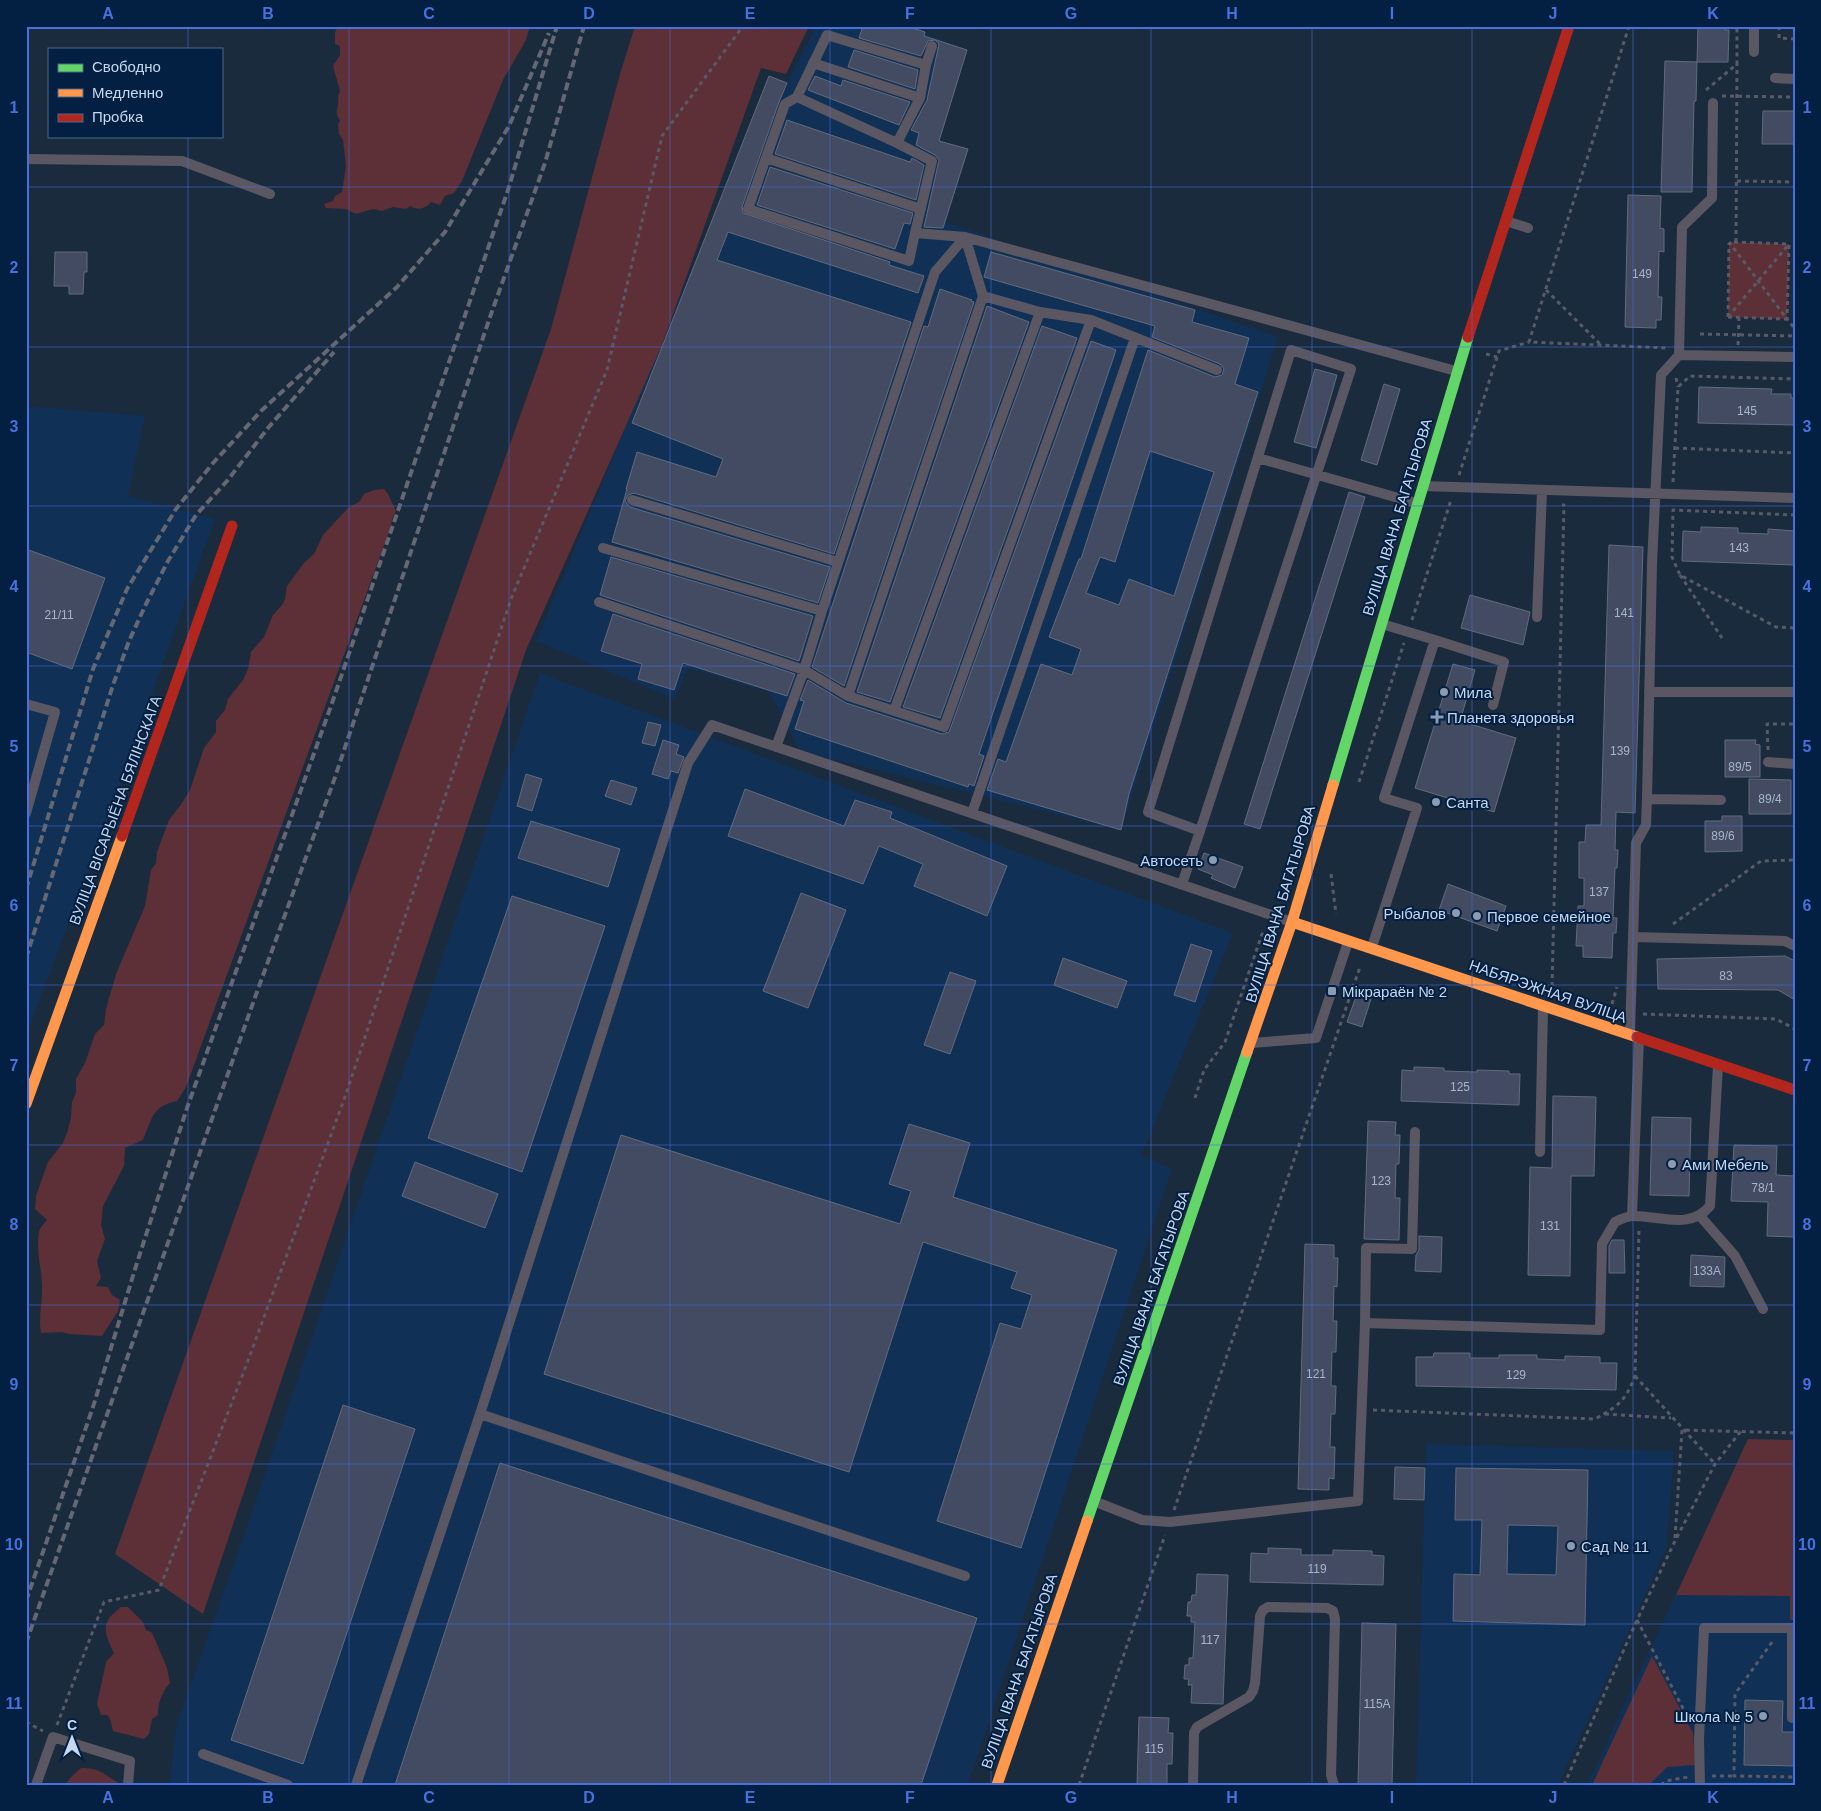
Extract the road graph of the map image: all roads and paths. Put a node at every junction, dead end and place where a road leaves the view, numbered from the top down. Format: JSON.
{"nodes":[{"id":1,"x":743,"y":26,"type":"edge"},
{"id":2,"x":1569,"y":26,"type":"edge"},
{"id":3,"x":1629,"y":26,"type":"edge"},
{"id":4,"x":1737,"y":26,"type":"edge"},
{"id":5,"x":1754,"y":26,"type":"edge"},
{"id":6,"x":1779,"y":26,"type":"edge"},
{"id":7,"x":1795,"y":39,"type":"edge"},
{"id":8,"x":932,"y":46,"type":"dead end"},
{"id":9,"x":1754,"y":52,"type":"dead end"},
{"id":10,"x":814,"y":63,"type":"junction"},
{"id":11,"x":1737,"y":64,"type":"junction"},
{"id":12,"x":926,"y":65,"type":"junction"},
{"id":13,"x":1775,"y":78,"type":"dead end"},
{"id":14,"x":1795,"y":79,"type":"edge"},
{"id":15,"x":797,"y":96,"type":"junction"},
{"id":16,"x":1700,"y":96,"type":"dead end"},
{"id":17,"x":920,"y":98,"type":"junction"},
{"id":18,"x":1713,"y":103,"type":"dead end"},
{"id":19,"x":897,"y":143,"type":"junction"},
{"id":20,"x":766,"y":158,"type":"junction"},
{"id":21,"x":26,"y":159,"type":"edge"},
{"id":22,"x":1737,"y":181,"type":"junction"},
{"id":23,"x":1795,"y":182,"type":"edge"},
{"id":24,"x":270,"y":194,"type":"dead end"},
{"id":25,"x":921,"y":210,"type":"junction"},
{"id":26,"x":1505,"y":220,"type":"junction"},
{"id":27,"x":1528,"y":228,"type":"dead end"},
{"id":28,"x":915,"y":233,"type":"junction"},
{"id":29,"x":965,"y":238,"type":"junction"},
{"id":30,"x":1730,"y":242,"type":"junction"},
{"id":31,"x":1736,"y":242,"type":"junction"},
{"id":32,"x":1789,"y":244,"type":"junction"},
{"id":33,"x":1758,"y":281,"type":"junction"},
{"id":34,"x":1546,"y":290,"type":"junction"},
{"id":35,"x":983,"y":296,"type":"junction"},
{"id":36,"x":1040,"y":312,"type":"junction"},
{"id":37,"x":1728,"y":318,"type":"junction"},
{"id":38,"x":1739,"y":318,"type":"junction"},
{"id":39,"x":1786,"y":319,"type":"junction"},
{"id":40,"x":1091,"y":320,"type":"junction"},
{"id":41,"x":1795,"y":329,"type":"edge"},
{"id":42,"x":1700,"y":334,"type":"dead end"},
{"id":43,"x":1738,"y":335,"type":"junction"},
{"id":44,"x":1795,"y":336,"type":"edge"},
{"id":45,"x":1135,"y":338,"type":"junction"},
{"id":46,"x":1529,"y":342,"type":"junction"},
{"id":47,"x":1602,"y":345,"type":"junction"},
{"id":48,"x":1670,"y":348,"type":"dead end"},
{"id":49,"x":1679,"y":355,"type":"junction"},
{"id":50,"x":1795,"y":357,"type":"edge"},
{"id":51,"x":1218,"y":370,"type":"dead end"},
{"id":52,"x":1457,"y":371,"type":"junction"},
{"id":53,"x":1795,"y":379,"type":"edge"},
{"id":54,"x":1675,"y":448,"type":"junction"},
{"id":55,"x":1795,"y":453,"type":"edge"},
{"id":56,"x":1258,"y":458,"type":"junction"},
{"id":57,"x":1317,"y":475,"type":"junction"},
{"id":58,"x":1458,"y":476,"type":"dead end"},
{"id":59,"x":1422,"y":486,"type":"junction"},
{"id":60,"x":1542,"y":490,"type":"junction"},
{"id":61,"x":1655,"y":494,"type":"junction"},
{"id":62,"x":1673,"y":494,"type":"junction"},
{"id":63,"x":1795,"y":498,"type":"edge"},
{"id":64,"x":632,"y":500,"type":"dead end"},
{"id":65,"x":1459,"y":502,"type":"dead end"},
{"id":66,"x":1417,"y":503,"type":"junction"},
{"id":67,"x":1541,"y":504,"type":"junction"},
{"id":68,"x":1564,"y":505,"type":"junction"},
{"id":69,"x":1574,"y":505,"type":"dead end"},
{"id":70,"x":1655,"y":509,"type":"junction"},
{"id":71,"x":1673,"y":510,"type":"junction"},
{"id":72,"x":1795,"y":515,"type":"edge"},
{"id":73,"x":232,"y":526,"type":"dead end"},
{"id":74,"x":603,"y":548,"type":"dead end"},
{"id":75,"x":838,"y":562,"type":"junction"},
{"id":76,"x":1680,"y":575,"type":"junction"},
{"id":77,"x":599,"y":602,"type":"dead end"},
{"id":78,"x":822,"y":611,"type":"junction"},
{"id":79,"x":1413,"y":614,"type":"dead end"},
{"id":80,"x":1537,"y":617,"type":"dead end"},
{"id":81,"x":1381,"y":624,"type":"junction"},
{"id":82,"x":1795,"y":628,"type":"edge"},
{"id":83,"x":1722,"y":638,"type":"dead end"},
{"id":84,"x":1436,"y":640,"type":"junction"},
{"id":85,"x":1403,"y":648,"type":"dead end"},
{"id":86,"x":804,"y":670,"type":"junction"},
{"id":87,"x":1649,"y":692,"type":"junction"},
{"id":88,"x":1795,"y":692,"type":"edge"},
{"id":89,"x":848,"y":696,"type":"junction"},
{"id":90,"x":26,"y":704,"type":"edge"},
{"id":91,"x":1493,"y":705,"type":"dead end"},
{"id":92,"x":894,"y":710,"type":"junction"},
{"id":93,"x":776,"y":747,"type":"junction"},
{"id":94,"x":1768,"y":762,"type":"dead end"},
{"id":95,"x":1795,"y":764,"type":"edge"},
{"id":96,"x":1358,"y":787,"type":"dead end"},
{"id":97,"x":1647,"y":799,"type":"junction"},
{"id":98,"x":1721,"y":800,"type":"dead end"},
{"id":99,"x":26,"y":813,"type":"edge"},
{"id":100,"x":972,"y":813,"type":"junction"},
{"id":101,"x":1200,"y":830,"type":"junction"},
{"id":102,"x":1795,"y":860,"type":"edge"},
{"id":103,"x":1330,"y":870,"type":"dead end"},
{"id":104,"x":1182,"y":884,"type":"junction"},
{"id":105,"x":1344,"y":917,"type":"dead end"},
{"id":106,"x":1292,"y":922,"type":"junction"},
{"id":107,"x":1262,"y":934,"type":"dead end"},
{"id":108,"x":1633,"y":937,"type":"junction"},
{"id":109,"x":1658,"y":938,"type":"junction"},
{"id":110,"x":1349,"y":941,"type":"junction"},
{"id":111,"x":1795,"y":946,"type":"edge"},
{"id":112,"x":1372,"y":949,"type":"junction"},
{"id":113,"x":1544,"y":982,"type":"dead end"},
{"id":114,"x":1619,"y":982,"type":"dead end"},
{"id":115,"x":1553,"y":985,"type":"junction"},
{"id":116,"x":1561,"y":987,"type":"dead end"},
{"id":117,"x":1604,"y":1001,"type":"dead end"},
{"id":118,"x":1612,"y":1004,"type":"junction"},
{"id":119,"x":1544,"y":1005,"type":"junction"},
{"id":120,"x":1631,"y":1010,"type":"junction"},
{"id":121,"x":1795,"y":1029,"type":"edge"},
{"id":122,"x":1634,"y":1036,"type":"junction"},
{"id":123,"x":1335,"y":1037,"type":"dead end"},
{"id":124,"x":1251,"y":1043,"type":"junction"},
{"id":125,"x":1718,"y":1065,"type":"junction"},
{"id":126,"x":1795,"y":1090,"type":"edge"},
{"id":127,"x":1195,"y":1098,"type":"dead end"},
{"id":128,"x":26,"y":1104,"type":"edge"},
{"id":129,"x":1415,"y":1132,"type":"dead end"},
{"id":130,"x":1540,"y":1152,"type":"dead end"},
{"id":131,"x":1635,"y":1216,"type":"junction"},
{"id":132,"x":1700,"y":1216,"type":"junction"},
{"id":133,"x":1763,"y":1309,"type":"dead end"},
{"id":134,"x":1365,"y":1323,"type":"junction"},
{"id":135,"x":1635,"y":1376,"type":"junction"},
{"id":136,"x":1362,"y":1410,"type":"junction"},
{"id":137,"x":480,"y":1414,"type":"junction"},
{"id":138,"x":1605,"y":1414,"type":"junction"},
{"id":139,"x":1671,"y":1418,"type":"junction"},
{"id":140,"x":1682,"y":1430,"type":"junction"},
{"id":141,"x":1741,"y":1430,"type":"junction"},
{"id":142,"x":1795,"y":1433,"type":"edge"},
{"id":143,"x":1715,"y":1464,"type":"junction"},
{"id":144,"x":1093,"y":1501,"type":"junction"},
{"id":145,"x":1170,"y":1522,"type":"junction"},
{"id":146,"x":1675,"y":1541,"type":"junction"},
{"id":147,"x":965,"y":1576,"type":"dead end"},
{"id":148,"x":1637,"y":1620,"type":"junction"},
{"id":149,"x":1783,"y":1628,"type":"junction"},
{"id":150,"x":1792,"y":1718,"type":"dead end"},
{"id":151,"x":26,"y":1722,"type":"edge"},
{"id":152,"x":53,"y":1737,"type":"junction"},
{"id":153,"x":1699,"y":1739,"type":"junction"},
{"id":154,"x":203,"y":1754,"type":"dead end"},
{"id":155,"x":1795,"y":1777,"type":"edge"},
{"id":156,"x":36,"y":1785,"type":"edge"},
{"id":157,"x":128,"y":1785,"type":"edge"},
{"id":158,"x":288,"y":1785,"type":"edge"},
{"id":159,"x":356,"y":1785,"type":"edge"},
{"id":160,"x":997,"y":1785,"type":"edge"},
{"id":161,"x":1080,"y":1785,"type":"edge"},
{"id":162,"x":1194,"y":1785,"type":"edge"},
{"id":163,"x":1334,"y":1785,"type":"edge"},
{"id":164,"x":1564,"y":1785,"type":"edge"},
{"id":165,"x":1700,"y":1785,"type":"edge"}],
"edges":[{"from":1,"to":152,"type":"path"},
{"from":2,"to":26,"type":"main road","name":"ВУЛІЦА ІВАНА БАГАТЫРОВА"},
{"from":3,"to":34,"type":"path"},
{"from":4,"to":11,"type":"path"},
{"from":5,"to":9,"type":"lane"},
{"from":6,"to":7,"type":"path"},
{"from":8,"to":12,"type":"lane"},
{"from":10,"to":12,"type":"lane"},
{"from":10,"to":15,"type":"lane"},
{"from":10,"to":17,"type":"lane"},
{"from":11,"to":16,"type":"path"},
{"from":11,"to":22,"type":"path"},
{"from":12,"to":17,"type":"lane"},
{"from":13,"to":14,"type":"lane"},
{"from":15,"to":19,"type":"lane"},
{"from":15,"to":20,"type":"lane"},
{"from":17,"to":19,"type":"lane"},
{"from":18,"to":49,"type":"lane"},
{"from":19,"to":25,"type":"lane"},
{"from":20,"to":25,"type":"lane"},
{"from":20,"to":28,"type":"lane"},
{"from":21,"to":24,"type":"lane"},
{"from":22,"to":23,"type":"path"},
{"from":22,"to":31,"type":"path"},
{"from":25,"to":28,"type":"lane"},
{"from":26,"to":27,"type":"lane"},
{"from":26,"to":52,"type":"main road","name":"ВУЛІЦА ІВАНА БАГАТЫРОВА"},
{"from":28,"to":29,"type":"lane"},
{"from":29,"to":35,"type":"lane"},
{"from":29,"to":52,"type":"lane"},
{"from":29,"to":75,"type":"lane"},
{"from":30,"to":31,"type":"path"},
{"from":30,"to":33,"type":"path"},
{"from":30,"to":37,"type":"path"},
{"from":31,"to":32,"type":"path"},
{"from":32,"to":33,"type":"path"},
{"from":32,"to":39,"type":"path"},
{"from":33,"to":37,"type":"path"},
{"from":33,"to":39,"type":"path"},
{"from":34,"to":46,"type":"path"},
{"from":34,"to":47,"type":"path"},
{"from":35,"to":36,"type":"lane"},
{"from":35,"to":89,"type":"lane"},
{"from":36,"to":40,"type":"lane"},
{"from":36,"to":92,"type":"lane"},
{"from":37,"to":38,"type":"path"},
{"from":38,"to":39,"type":"path"},
{"from":38,"to":43,"type":"path"},
{"from":39,"to":41,"type":"path"},
{"from":40,"to":45,"type":"lane"},
{"from":40,"to":92,"type":"lane"},
{"from":42,"to":43,"type":"path"},
{"from":43,"to":44,"type":"path"},
{"from":45,"to":51,"type":"lane"},
{"from":45,"to":100,"type":"lane"},
{"from":46,"to":47,"type":"path"},
{"from":46,"to":58,"type":"path"},
{"from":47,"to":48,"type":"path"},
{"from":49,"to":50,"type":"lane"},
{"from":49,"to":61,"type":"lane"},
{"from":52,"to":59,"type":"main road","name":"ВУЛІЦА ІВАНА БАГАТЫРОВА"},
{"from":53,"to":54,"type":"path"},
{"from":54,"to":55,"type":"path"},
{"from":54,"to":62,"type":"path"},
{"from":56,"to":57,"type":"lane"},
{"from":56,"to":57,"type":"lane"},
{"from":56,"to":101,"type":"lane"},
{"from":57,"to":66,"type":"lane"},
{"from":57,"to":101,"type":"lane"},
{"from":59,"to":60,"type":"lane"},
{"from":59,"to":66,"type":"main road","name":"ВУЛІЦА ІВАНА БАГАТЫРОВА"},
{"from":60,"to":61,"type":"lane"},
{"from":60,"to":67,"type":"lane"},
{"from":61,"to":62,"type":"lane"},
{"from":61,"to":70,"type":"lane"},
{"from":62,"to":63,"type":"lane"},
{"from":62,"to":71,"type":"path"},
{"from":64,"to":75,"type":"lane"},
{"from":65,"to":79,"type":"path"},
{"from":66,"to":81,"type":"main road","name":"ВУЛІЦА ІВАНА БАГАТЫРОВА"},
{"from":67,"to":68,"type":"path"},
{"from":67,"to":80,"type":"lane"},
{"from":68,"to":69,"type":"path"},
{"from":68,"to":115,"type":"path"},
{"from":70,"to":71,"type":"path"},
{"from":70,"to":87,"type":"lane"},
{"from":71,"to":72,"type":"path"},
{"from":71,"to":76,"type":"path"},
{"from":73,"to":128,"type":"main road","name":"ВУЛІЦА ВІСАРЫЁНА БЯЛІНСКАГА"},
{"from":74,"to":78,"type":"lane"},
{"from":75,"to":78,"type":"lane"},
{"from":76,"to":82,"type":"path"},
{"from":76,"to":83,"type":"path"},
{"from":77,"to":86,"type":"lane"},
{"from":78,"to":86,"type":"lane"},
{"from":81,"to":84,"type":"lane"},
{"from":81,"to":106,"type":"main road","name":"ВУЛІЦА ІВАНА БАГАТЫРОВА"},
{"from":84,"to":91,"type":"lane"},
{"from":84,"to":112,"type":"lane"},
{"from":85,"to":96,"type":"path"},
{"from":86,"to":89,"type":"lane"},
{"from":86,"to":93,"type":"lane"},
{"from":87,"to":88,"type":"lane"},
{"from":87,"to":97,"type":"lane"},
{"from":89,"to":92,"type":"lane"},
{"from":90,"to":99,"type":"lane"},
{"from":93,"to":100,"type":"lane"},
{"from":93,"to":137,"type":"lane"},
{"from":94,"to":95,"type":"lane"},
{"from":97,"to":98,"type":"lane"},
{"from":97,"to":108,"type":"lane"},
{"from":100,"to":104,"type":"lane"},
{"from":101,"to":104,"type":"lane"},
{"from":102,"to":109,"type":"path"},
{"from":103,"to":105,"type":"path"},
{"from":104,"to":106,"type":"lane"},
{"from":106,"to":110,"type":"main road","name":"НАБЯРЭЖНАЯ ВУЛІЦА"},
{"from":106,"to":124,"type":"main road","name":"ВУЛІЦА ІВАНА БАГАТЫРОВА"},
{"from":107,"to":127,"type":"path"},
{"from":108,"to":109,"type":"lane"},
{"from":108,"to":120,"type":"lane"},
{"from":109,"to":111,"type":"lane"},
{"from":110,"to":112,"type":"main road","name":"НАБЯРЭЖНАЯ ВУЛІЦА"},
{"from":110,"to":124,"type":"lane"},
{"from":112,"to":119,"type":"main road","name":"НАБЯРЭЖНАЯ ВУЛІЦА"},
{"from":113,"to":115,"type":"path"},
{"from":114,"to":118,"type":"path"},
{"from":115,"to":116,"type":"path"},
{"from":115,"to":119,"type":"path"},
{"from":117,"to":118,"type":"path"},
{"from":118,"to":120,"type":"path"},
{"from":119,"to":122,"type":"main road","name":"НАБЯРЭЖНАЯ ВУЛІЦА"},
{"from":119,"to":130,"type":"lane"},
{"from":120,"to":121,"type":"path"},
{"from":120,"to":122,"type":"lane"},
{"from":122,"to":125,"type":"main road","name":"НАБЯРЭЖНАЯ ВУЛІЦА"},
{"from":122,"to":131,"type":"lane"},
{"from":123,"to":145,"type":"path"},
{"from":124,"to":144,"type":"main road","name":"ВУЛІЦА ІВАНА БАГАТЫРОВА"},
{"from":125,"to":126,"type":"main road","name":"НАБЯРЭЖНАЯ ВУЛІЦА"},
{"from":125,"to":132,"type":"lane"},
{"from":129,"to":134,"type":"lane"},
{"from":131,"to":132,"type":"lane"},
{"from":131,"to":134,"type":"lane"},
{"from":131,"to":135,"type":"path"},
{"from":132,"to":133,"type":"lane"},
{"from":134,"to":136,"type":"lane"},
{"from":135,"to":138,"type":"path"},
{"from":135,"to":139,"type":"path"},
{"from":136,"to":138,"type":"path"},
{"from":136,"to":145,"type":"lane"},
{"from":137,"to":147,"type":"lane"},
{"from":137,"to":159,"type":"lane"},
{"from":138,"to":139,"type":"path"},
{"from":139,"to":140,"type":"path"},
{"from":140,"to":141,"type":"path"},
{"from":140,"to":143,"type":"path"},
{"from":140,"to":146,"type":"path"},
{"from":141,"to":142,"type":"path"},
{"from":141,"to":143,"type":"path"},
{"from":143,"to":146,"type":"path"},
{"from":144,"to":145,"type":"lane"},
{"from":144,"to":160,"type":"main road","name":"ВУЛІЦА ІВАНА БАГАТЫРОВА"},
{"from":145,"to":161,"type":"path"},
{"from":146,"to":148,"type":"path"},
{"from":148,"to":153,"type":"path"},
{"from":148,"to":164,"type":"path"},
{"from":149,"to":150,"type":"lane"},
{"from":149,"to":153,"type":"lane"},
{"from":149,"to":155,"type":"path"},
{"from":151,"to":152,"type":"path"},
{"from":152,"to":156,"type":"lane"},
{"from":152,"to":157,"type":"lane"},
{"from":153,"to":165,"type":"lane"},
{"from":154,"to":158,"type":"lane"},
{"from":162,"to":163,"type":"lane"}]}
